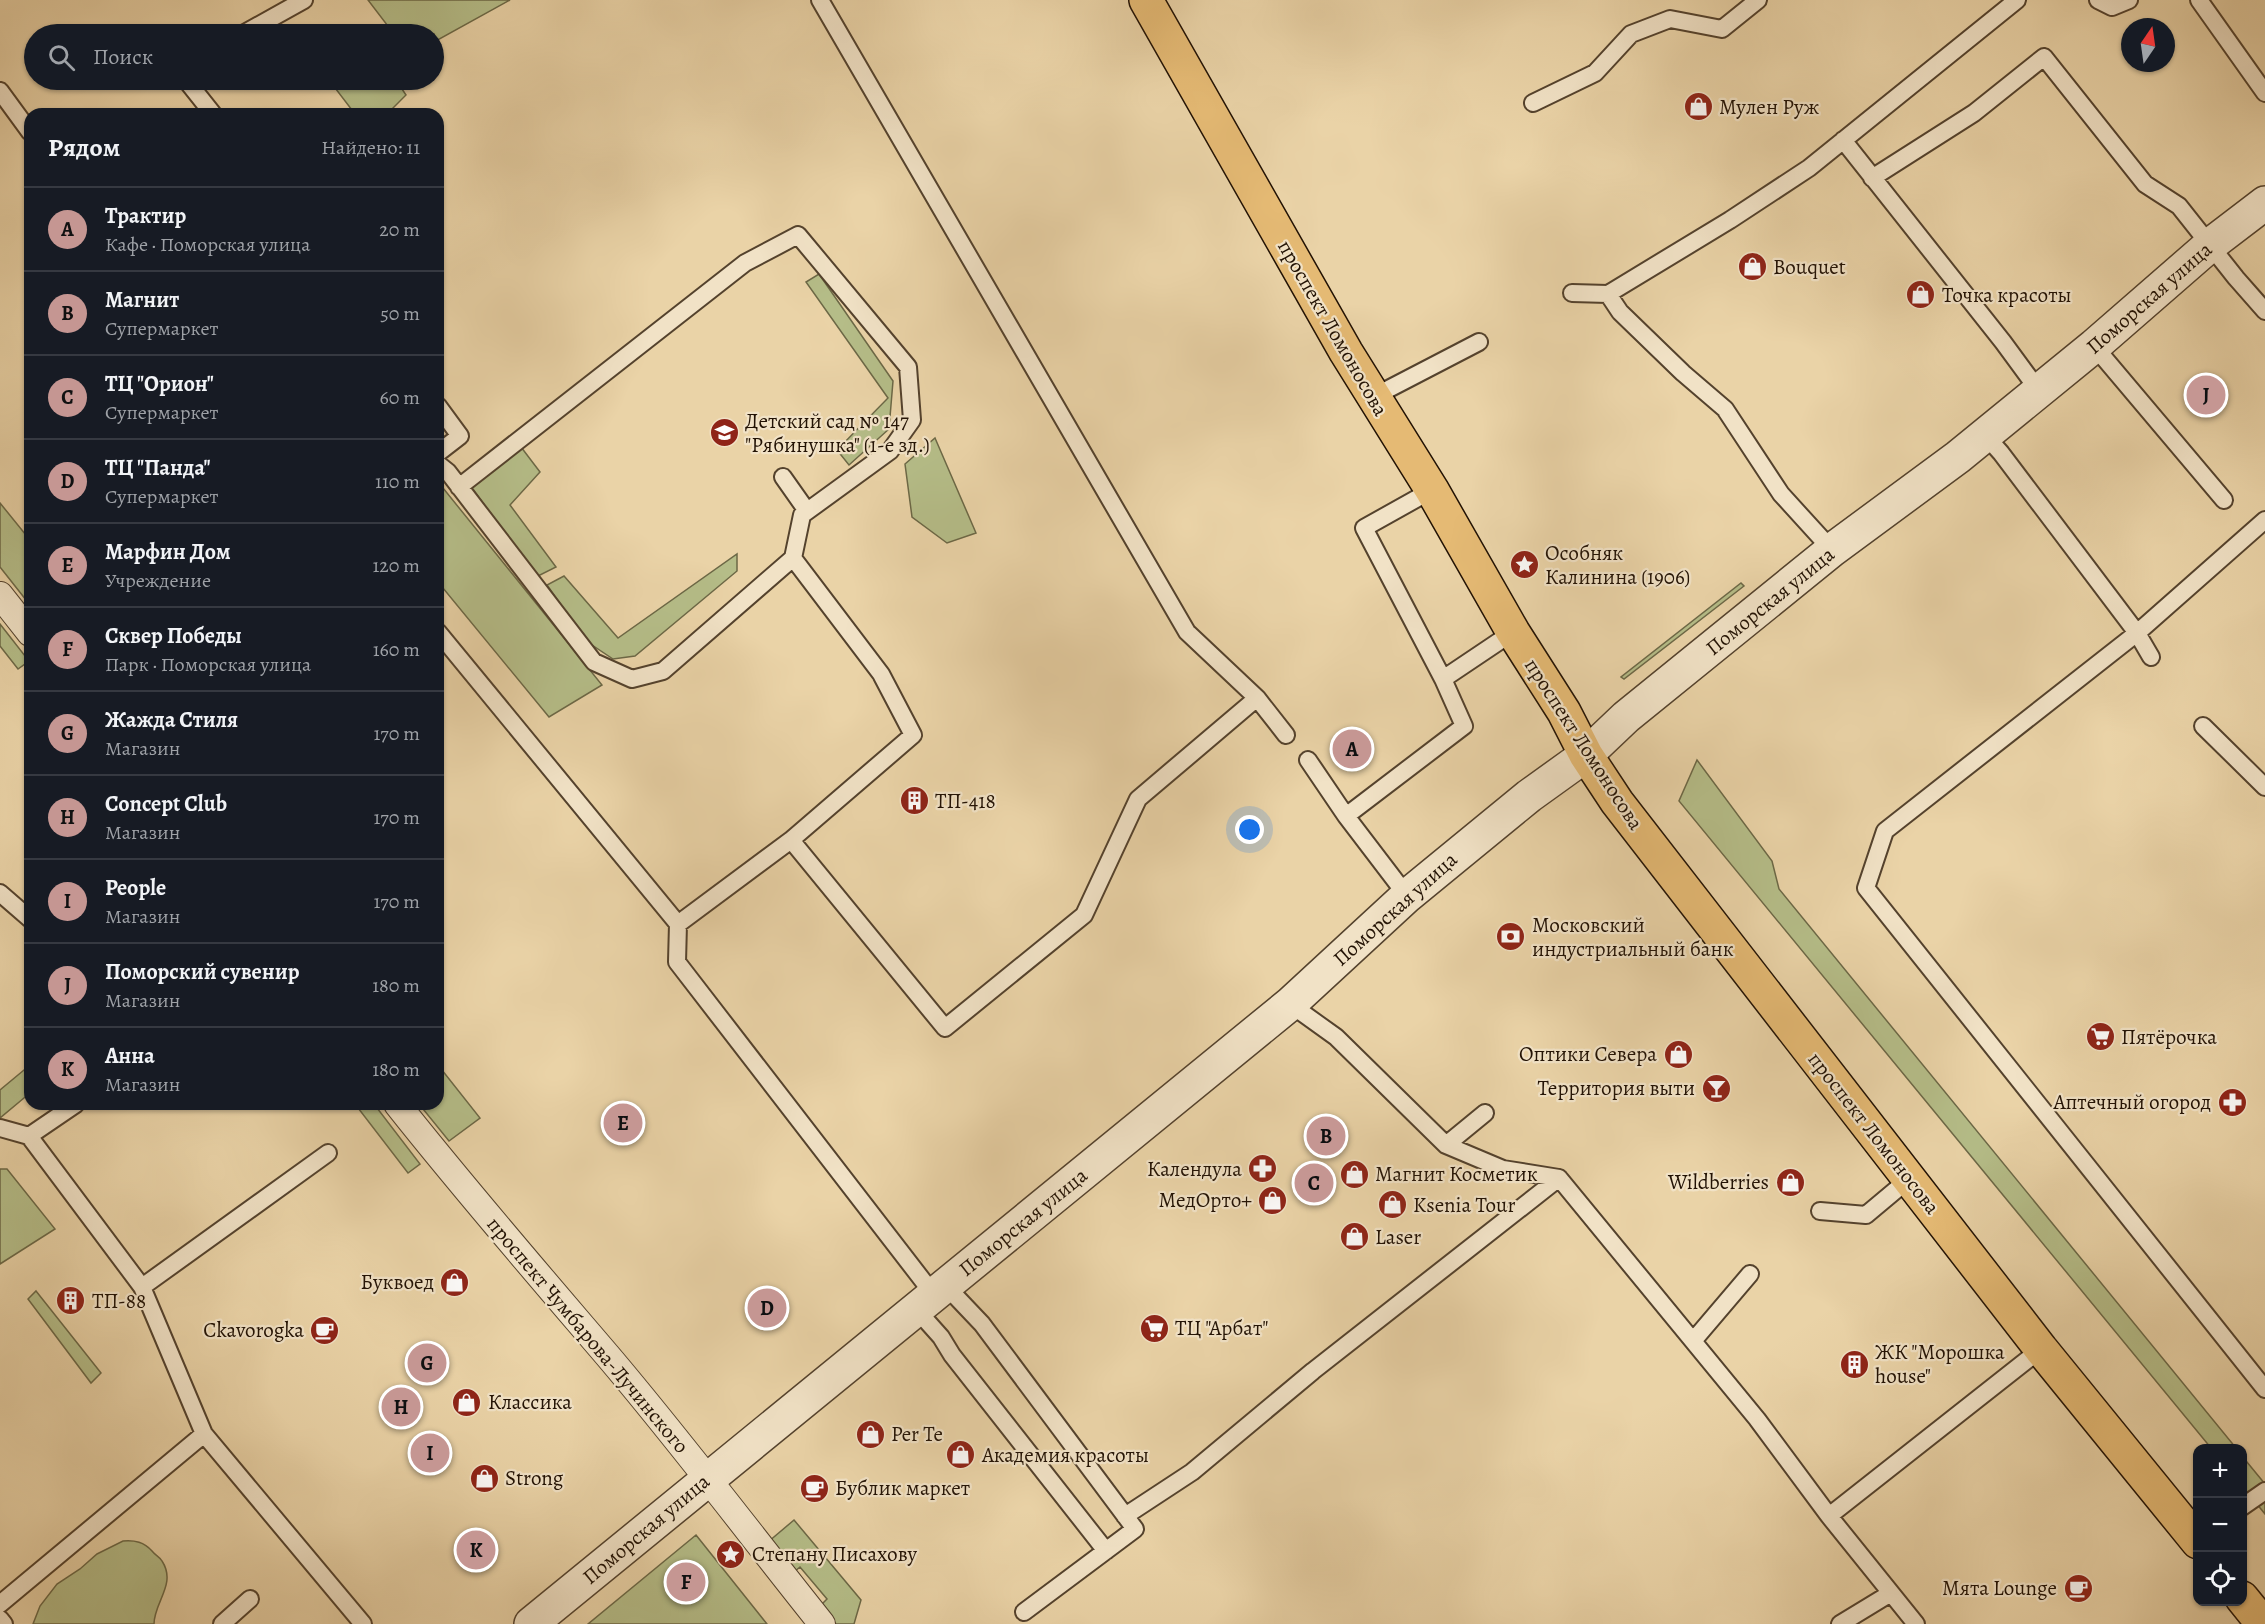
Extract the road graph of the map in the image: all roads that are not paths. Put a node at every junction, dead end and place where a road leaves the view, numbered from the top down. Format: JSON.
{"nodes":[{"id":1,"x":304,"y":0,"type":"edge"},
{"id":2,"x":820,"y":0,"type":"edge"},
{"id":3,"x":1146,"y":0,"type":"edge"},
{"id":4,"x":1758,"y":0,"type":"edge"},
{"id":5,"x":2017,"y":0,"type":"edge"},
{"id":6,"x":2098,"y":0,"type":"edge"},
{"id":7,"x":2129,"y":0,"type":"edge"},
{"id":8,"x":2199,"y":0,"type":"edge"},
{"id":9,"x":261,"y":24,"type":"edge"},
{"id":10,"x":194,"y":90,"type":"edge"},
{"id":11,"x":0,"y":91,"type":"edge"},
{"id":12,"x":2265,"y":93,"type":"edge"},
{"id":13,"x":1533,"y":103,"type":"dead end"},
{"id":14,"x":208,"y":108,"type":"edge"},
{"id":15,"x":24,"y":124,"type":"edge"},
{"id":16,"x":1843,"y":140,"type":"junction"},
{"id":17,"x":1872,"y":178,"type":"junction"},
{"id":18,"x":2265,"y":203,"type":"edge"},
{"id":19,"x":2210,"y":245,"type":"junction"},
{"id":20,"x":1572,"y":293,"type":"dead end"},
{"id":21,"x":1608,"y":294,"type":"junction"},
{"id":22,"x":2265,"y":310,"type":"edge"},
{"id":23,"x":1479,"y":342,"type":"dead end"},
{"id":24,"x":2094,"y":346,"type":"junction"},
{"id":25,"x":2039,"y":391,"type":"junction"},
{"id":26,"x":1373,"y":397,"type":"junction"},
{"id":27,"x":444,"y":414,"type":"edge"},
{"id":28,"x":1985,"y":435,"type":"junction"},
{"id":29,"x":444,"y":448,"type":"edge"},
{"id":30,"x":444,"y":468,"type":"edge"},
{"id":31,"x":783,"y":477,"type":"dead end"},
{"id":32,"x":459,"y":487,"type":"junction"},
{"id":33,"x":1431,"y":490,"type":"junction"},
{"id":34,"x":2224,"y":500,"type":"dead end"},
{"id":35,"x":807,"y":511,"type":"junction"},
{"id":36,"x":2265,"y":520,"type":"edge"},
{"id":37,"x":1832,"y":550,"type":"junction"},
{"id":38,"x":793,"y":558,"type":"junction"},
{"id":39,"x":0,"y":595,"type":"edge"},
{"id":40,"x":24,"y":625,"type":"edge"},
{"id":41,"x":1513,"y":632,"type":"junction"},
{"id":42,"x":2137,"y":633,"type":"junction"},
{"id":43,"x":444,"y":639,"type":"edge"},
{"id":44,"x":2151,"y":657,"type":"dead end"},
{"id":45,"x":1443,"y":680,"type":"junction"},
{"id":46,"x":1257,"y":698,"type":"junction"},
{"id":47,"x":2202,"y":726,"type":"dead end"},
{"id":48,"x":1286,"y":735,"type":"dead end"},
{"id":49,"x":1586,"y":754,"type":"junction"},
{"id":50,"x":1308,"y":760,"type":"dead end"},
{"id":51,"x":2265,"y":787,"type":"edge"},
{"id":52,"x":1346,"y":816,"type":"junction"},
{"id":53,"x":791,"y":840,"type":"junction"},
{"id":54,"x":0,"y":893,"type":"edge"},
{"id":55,"x":1407,"y":896,"type":"junction"},
{"id":56,"x":24,"y":914,"type":"edge"},
{"id":57,"x":678,"y":924,"type":"junction"},
{"id":58,"x":1290,"y":1004,"type":"junction"},
{"id":59,"x":68,"y":1110,"type":"edge"},
{"id":60,"x":402,"y":1110,"type":"edge"},
{"id":61,"x":1485,"y":1113,"type":"dead end"},
{"id":62,"x":0,"y":1128,"type":"edge"},
{"id":63,"x":30,"y":1137,"type":"junction"},
{"id":64,"x":1446,"y":1145,"type":"junction"},
{"id":65,"x":328,"y":1153,"type":"dead end"},
{"id":66,"x":1558,"y":1178,"type":"junction"},
{"id":67,"x":1909,"y":1179,"type":"junction"},
{"id":68,"x":1820,"y":1212,"type":"dead end"},
{"id":69,"x":1750,"y":1274,"type":"dead end"},
{"id":70,"x":142,"y":1287,"type":"junction"},
{"id":71,"x":932,"y":1296,"type":"junction"},
{"id":72,"x":1693,"y":1341,"type":"junction"},
{"id":73,"x":2041,"y":1349,"type":"junction"},
{"id":74,"x":2265,"y":1389,"type":"edge"},
{"id":75,"x":204,"y":1434,"type":"junction"},
{"id":76,"x":707,"y":1478,"type":"junction"},
{"id":77,"x":2265,"y":1491,"type":"edge"},
{"id":78,"x":2247,"y":1504,"type":"edge"},
{"id":79,"x":1125,"y":1516,"type":"junction"},
{"id":80,"x":1829,"y":1516,"type":"junction"},
{"id":81,"x":2193,"y":1536,"type":"edge"},
{"id":82,"x":1106,"y":1551,"type":"junction"},
{"id":83,"x":1891,"y":1593,"type":"junction"},
{"id":84,"x":250,"y":1599,"type":"dead end"},
{"id":85,"x":0,"y":1604,"type":"edge"},
{"id":86,"x":2247,"y":1605,"type":"edge"},
{"id":87,"x":1024,"y":1612,"type":"dead end"},
{"id":88,"x":0,"y":1619,"type":"edge"},
{"id":89,"x":4,"y":1624,"type":"edge"},
{"id":90,"x":222,"y":1624,"type":"edge"},
{"id":91,"x":363,"y":1624,"type":"edge"},
{"id":92,"x":531,"y":1624,"type":"edge"},
{"id":93,"x":822,"y":1624,"type":"edge"},
{"id":94,"x":1840,"y":1624,"type":"edge"},
{"id":95,"x":1916,"y":1624,"type":"edge"},
{"id":96,"x":2263,"y":1624,"type":"edge"}],
"edges":[{"from":1,"to":9,"type":"lane"},
{"from":2,"to":46,"type":"lane"},
{"from":3,"to":26,"type":"main road","name":"проспект Ломоносова"},
{"from":4,"to":13,"type":"lane"},
{"from":5,"to":16,"type":"lane"},
{"from":6,"to":7,"type":"lane"},
{"from":8,"to":12,"type":"lane"},
{"from":10,"to":14,"type":"lane"},
{"from":11,"to":15,"type":"lane"},
{"from":16,"to":17,"type":"lane"},
{"from":16,"to":21,"type":"lane"},
{"from":17,"to":19,"type":"lane"},
{"from":17,"to":25,"type":"lane"},
{"from":18,"to":19,"type":"street","name":"Поморская улица"},
{"from":19,"to":22,"type":"lane"},
{"from":19,"to":24,"type":"street","name":"Поморская улица"},
{"from":20,"to":21,"type":"lane"},
{"from":21,"to":37,"type":"lane"},
{"from":23,"to":26,"type":"lane"},
{"from":24,"to":25,"type":"street","name":"Поморская улица"},
{"from":24,"to":34,"type":"lane"},
{"from":25,"to":28,"type":"street","name":"Поморская улица"},
{"from":26,"to":33,"type":"main road","name":"проспект Ломоносова"},
{"from":27,"to":29,"type":"lane"},
{"from":28,"to":37,"type":"street","name":"Поморская улица"},
{"from":28,"to":42,"type":"lane"},
{"from":30,"to":32,"type":"lane"},
{"from":31,"to":35,"type":"lane"},
{"from":32,"to":35,"type":"lane"},
{"from":32,"to":38,"type":"lane"},
{"from":33,"to":41,"type":"main road","name":"проспект Ломоносова"},
{"from":33,"to":45,"type":"lane"},
{"from":35,"to":38,"type":"lane"},
{"from":36,"to":42,"type":"lane"},
{"from":37,"to":49,"type":"street","name":"Поморская улица"},
{"from":38,"to":53,"type":"lane"},
{"from":39,"to":40,"type":"street"},
{"from":41,"to":45,"type":"lane"},
{"from":41,"to":49,"type":"main road","name":"проспект Ломоносова"},
{"from":42,"to":44,"type":"lane"},
{"from":42,"to":74,"type":"lane"},
{"from":43,"to":57,"type":"lane"},
{"from":45,"to":52,"type":"lane"},
{"from":46,"to":48,"type":"lane"},
{"from":46,"to":53,"type":"lane"},
{"from":47,"to":51,"type":"lane"},
{"from":49,"to":55,"type":"street","name":"Поморская улица"},
{"from":49,"to":67,"type":"main road","name":"проспект Ломоносова"},
{"from":50,"to":52,"type":"lane"},
{"from":52,"to":55,"type":"lane"},
{"from":53,"to":57,"type":"lane"},
{"from":54,"to":56,"type":"lane"},
{"from":55,"to":58,"type":"street","name":"Поморская улица"},
{"from":57,"to":71,"type":"lane"},
{"from":58,"to":64,"type":"lane"},
{"from":58,"to":71,"type":"street","name":"Поморская улица"},
{"from":59,"to":63,"type":"lane"},
{"from":60,"to":76,"type":"street","name":"проспект Чумбарова-Лучинского"},
{"from":61,"to":64,"type":"lane"},
{"from":62,"to":63,"type":"lane"},
{"from":63,"to":70,"type":"lane"},
{"from":64,"to":66,"type":"lane"},
{"from":65,"to":70,"type":"lane"},
{"from":66,"to":72,"type":"lane"},
{"from":66,"to":79,"type":"lane"},
{"from":67,"to":68,"type":"lane"},
{"from":67,"to":73,"type":"main road","name":"проспект Ломоносова"},
{"from":69,"to":72,"type":"lane"},
{"from":70,"to":75,"type":"lane"},
{"from":71,"to":76,"type":"street","name":"Поморская улица"},
{"from":71,"to":79,"type":"lane"},
{"from":71,"to":82,"type":"lane"},
{"from":72,"to":80,"type":"lane"},
{"from":73,"to":80,"type":"lane"},
{"from":73,"to":81,"type":"main road","name":"проспект Ломоносова"},
{"from":75,"to":85,"type":"lane"},
{"from":75,"to":91,"type":"lane"},
{"from":76,"to":92,"type":"street","name":"Поморская улица"},
{"from":76,"to":93,"type":"street","name":"проспект Чумбарова-Лучинского"},
{"from":77,"to":78,"type":"lane"},
{"from":79,"to":82,"type":"lane"},
{"from":80,"to":83,"type":"lane"},
{"from":82,"to":87,"type":"lane"},
{"from":83,"to":94,"type":"lane"},
{"from":83,"to":95,"type":"lane"},
{"from":84,"to":90,"type":"lane"},
{"from":86,"to":96,"type":"main road"},
{"from":88,"to":89,"type":"lane"}]}
